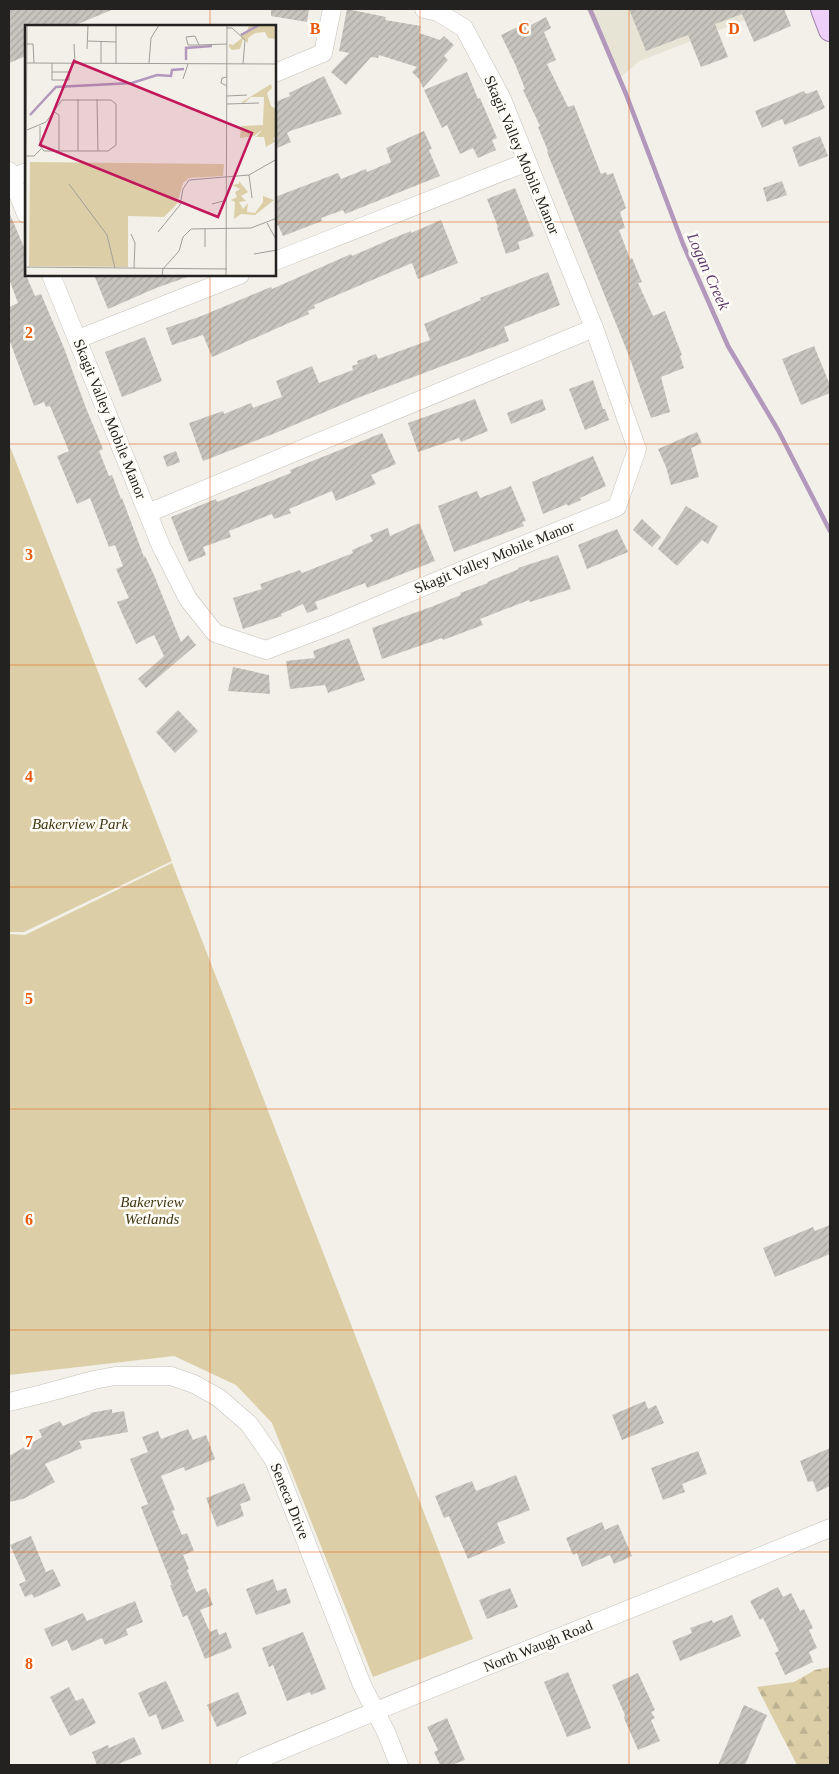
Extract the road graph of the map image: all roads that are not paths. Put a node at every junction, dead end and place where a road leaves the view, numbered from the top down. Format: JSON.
{"nodes":[{"id":1,"x":332,"y":9,"type":"edge"},
{"id":2,"x":424,"y":9,"type":"edge"},
{"id":3,"x":822,"y":9,"type":"edge"},
{"id":4,"x":830,"y":30,"type":"edge"},
{"id":5,"x":276,"y":73,"type":"edge"},
{"id":6,"x":527,"y":162,"type":"junction"},
{"id":7,"x":16,"y":173,"type":"edge"},
{"id":8,"x":25,"y":210,"type":"edge"},
{"id":9,"x":276,"y":261,"type":"edge"},
{"id":10,"x":51,"y":276,"type":"edge"},
{"id":11,"x":237,"y":276,"type":"edge"},
{"id":12,"x":594,"y":328,"type":"junction"},
{"id":13,"x":78,"y":339,"type":"junction"},
{"id":14,"x":148,"y":513,"type":"junction"},
{"id":15,"x":9,"y":1402,"type":"edge"},
{"id":16,"x":830,"y":1528,"type":"edge"},
{"id":17,"x":375,"y":1711,"type":"junction"},
{"id":18,"x":246,"y":1765,"type":"edge"},
{"id":19,"x":399,"y":1765,"type":"edge"}],
"edges":[{"from":1,"to":5,"type":"street"},
{"from":2,"to":6,"type":"street","name":"Skagit Valley Mobile Manor"},
{"from":3,"to":4,"type":"main road"},
{"from":6,"to":9,"type":"street"},
{"from":6,"to":12,"type":"street","name":"Skagit Valley Mobile Manor"},
{"from":7,"to":8,"type":"street"},
{"from":10,"to":13,"type":"street","name":"Skagit Valley Mobile Manor"},
{"from":11,"to":13,"type":"street"},
{"from":12,"to":14,"type":"street"},
{"from":12,"to":14,"type":"street","name":"Skagit Valley Mobile Manor"},
{"from":13,"to":14,"type":"street","name":"Skagit Valley Mobile Manor"},
{"from":15,"to":17,"type":"street","name":"Seneca Drive"},
{"from":16,"to":17,"type":"street","name":"North Waugh Road"},
{"from":17,"to":18,"type":"street","name":"North Waugh Road"},
{"from":17,"to":19,"type":"street","name":"Seneca Drive"}]}
